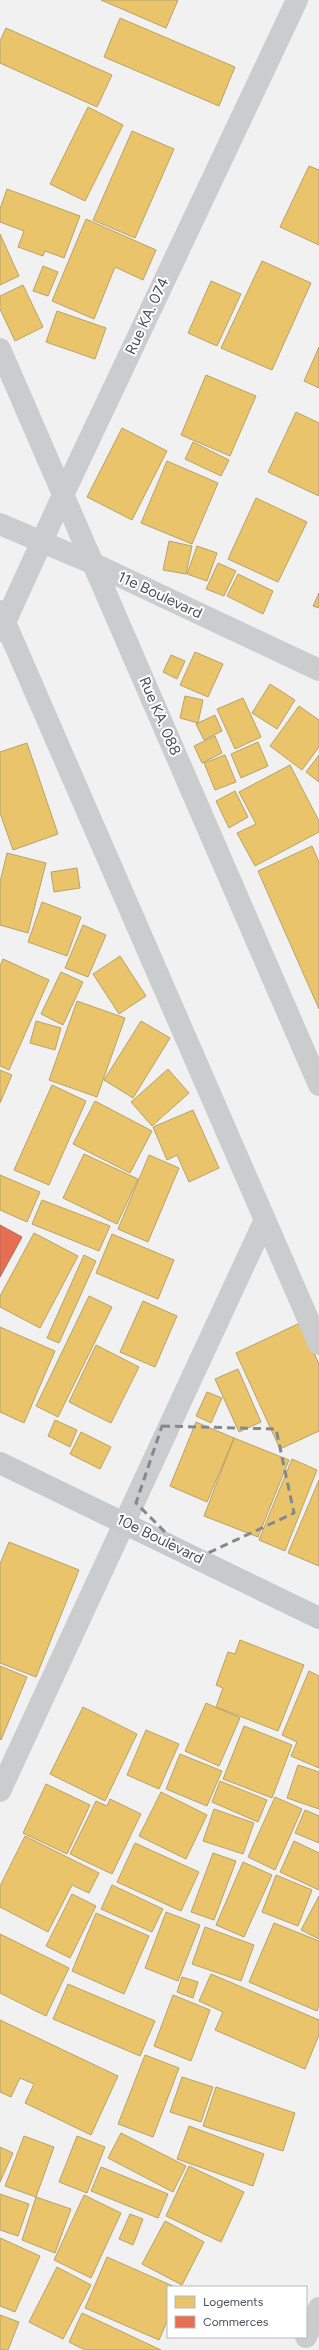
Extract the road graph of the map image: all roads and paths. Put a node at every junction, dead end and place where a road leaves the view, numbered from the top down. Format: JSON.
{"nodes":[{"id":1,"x":297,"y":0,"type":"edge"},
{"id":2,"x":0,"y":349,"type":"edge"},
{"id":3,"x":63,"y":495,"type":"junction"},
{"id":4,"x":0,"y":524,"type":"edge"},
{"id":5,"x":42,"y":542,"type":"junction"},
{"id":6,"x":94,"y":564,"type":"junction"},
{"id":7,"x":2,"y":623,"type":"edge"},
{"id":8,"x":319,"y":670,"type":"edge"},
{"id":9,"x":319,"y":1084,"type":"edge"},
{"id":10,"x":264,"y":1222,"type":"junction"},
{"id":11,"x":319,"y":1344,"type":"edge"},
{"id":12,"x":0,"y":1463,"type":"edge"},
{"id":13,"x":125,"y":1522,"type":"junction"},
{"id":14,"x":319,"y":1618,"type":"edge"},
{"id":15,"x":0,"y":1791,"type":"edge"},
{"id":16,"x":319,"y":2308,"type":"edge"},
{"id":17,"x":307,"y":2335,"type":"edge"},
{"id":18,"x":306,"y":2338,"type":"edge"},
{"id":19,"x":300,"y":2350,"type":"edge"}],
"edges":[{"from":1,"to":3,"type":"street","name":"Rue KA. 074"},
{"from":2,"to":3,"type":"street","name":"Rue KA. 088"},
{"from":3,"to":5,"type":"street","name":"Rue KA. 074"},
{"from":3,"to":6,"type":"street","name":"Rue KA. 088"},
{"from":4,"to":5,"type":"street","name":"11e Boulevard"},
{"from":5,"to":6,"type":"street","name":"11e Boulevard"},
{"from":5,"to":7,"type":"street","name":"Rue KA. 074"},
{"from":6,"to":8,"type":"street","name":"11e Boulevard"},
{"from":6,"to":9,"type":"street","name":"Rue KA. 088"},
{"from":7,"to":10,"type":"street"},
{"from":10,"to":11,"type":"street"},
{"from":10,"to":13,"type":"street"},
{"from":12,"to":13,"type":"main road","name":"10e Boulevard"},
{"from":13,"to":14,"type":"main road","name":"10e Boulevard"},
{"from":13,"to":15,"type":"street"},
{"from":16,"to":17,"type":"street"},
{"from":18,"to":19,"type":"street"}]}
